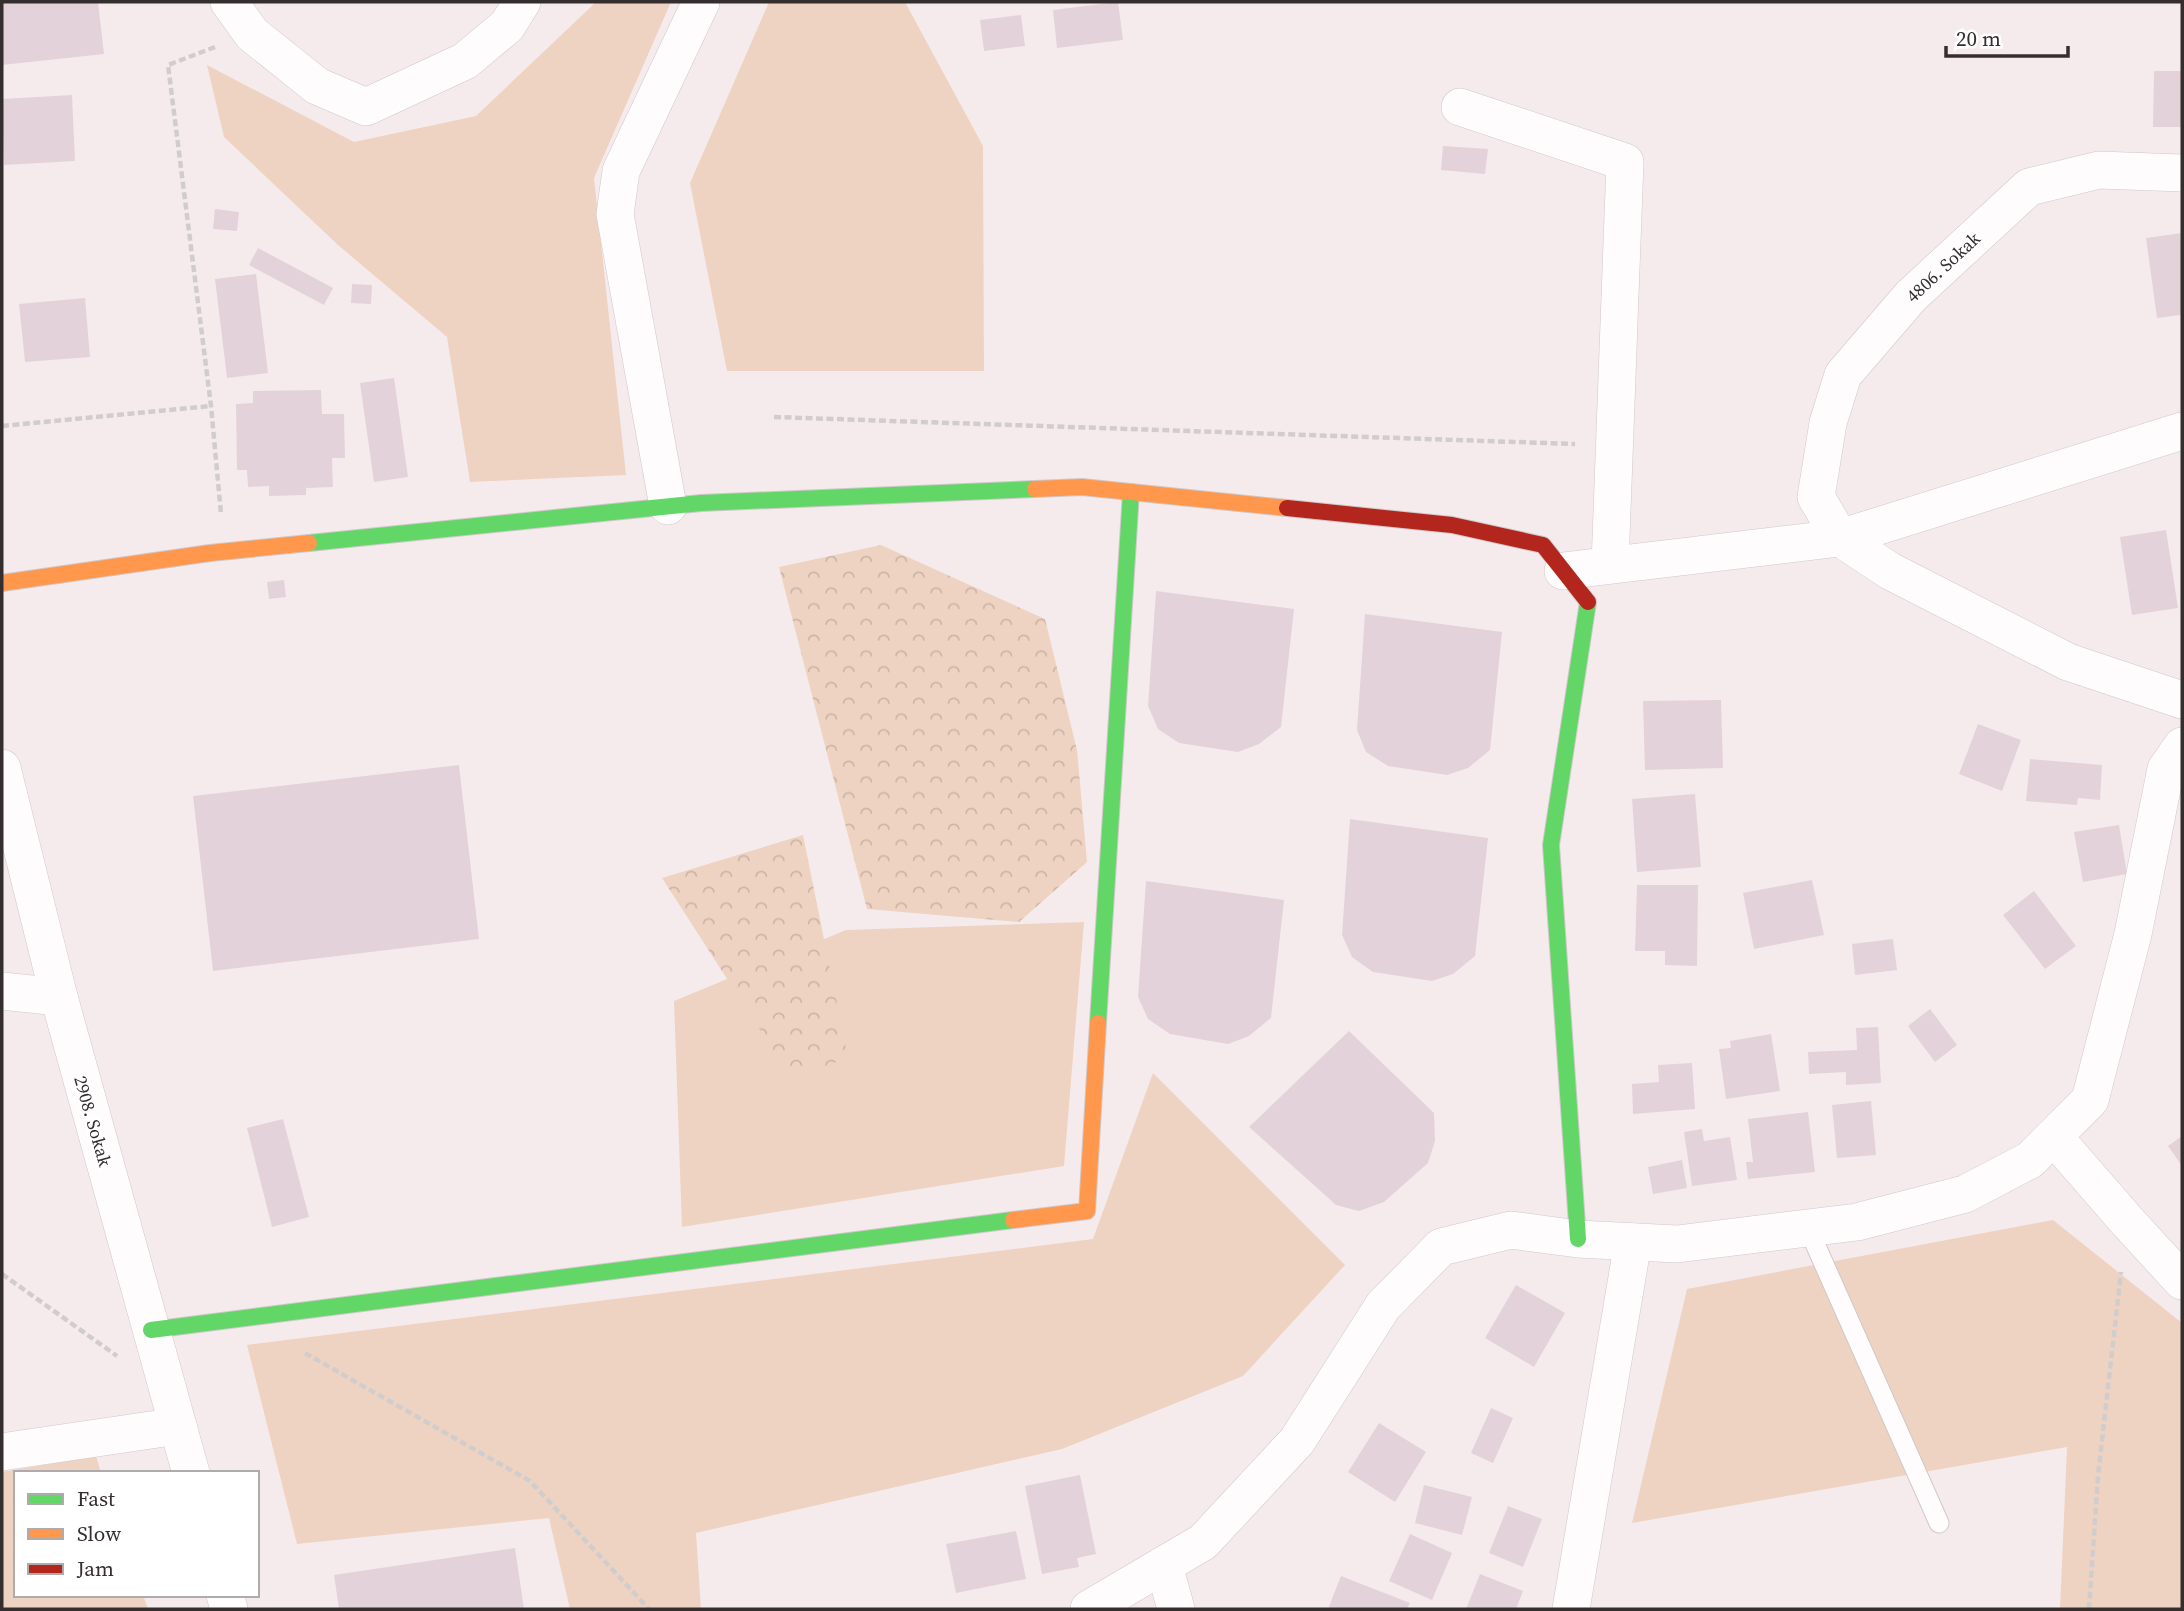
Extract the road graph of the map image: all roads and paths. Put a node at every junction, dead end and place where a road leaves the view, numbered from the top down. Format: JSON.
{"nodes":[{"id":1,"x":229,"y":2,"type":"edge"},
{"id":2,"x":522,"y":2,"type":"edge"},
{"id":3,"x":701,"y":2,"type":"edge"},
{"id":4,"x":252,"y":34,"type":"junction"},
{"id":5,"x":1461,"y":107,"type":"dead end"},
{"id":6,"x":2182,"y":173,"type":"edge"},
{"id":7,"x":211,"y":406,"type":"junction"},
{"id":8,"x":774,"y":417,"type":"dead end"},
{"id":9,"x":2,"y":426,"type":"edge"},
{"id":10,"x":2182,"y":432,"type":"edge"},
{"id":11,"x":1614,"y":445,"type":"junction"},
{"id":12,"x":1130,"y":492,"type":"junction"},
{"id":13,"x":668,"y":506,"type":"junction"},
{"id":14,"x":1840,"y":538,"type":"junction"},
{"id":15,"x":224,"y":552,"type":"junction"},
{"id":16,"x":1609,"y":565,"type":"junction"},
{"id":17,"x":1563,"y":571,"type":"junction"},
{"id":18,"x":2,"y":583,"type":"edge"},
{"id":19,"x":2182,"y":700,"type":"edge"},
{"id":20,"x":2182,"y":746,"type":"edge"},
{"id":21,"x":2,"y":768,"type":"edge"},
{"id":22,"x":2,"y":991,"type":"edge"},
{"id":23,"x":59,"y":997,"type":"junction"},
{"id":24,"x":2054,"y":1136,"type":"junction"},
{"id":25,"x":2127,"y":1221,"type":"junction"},
{"id":26,"x":1808,"y":1228,"type":"junction"},
{"id":27,"x":1578,"y":1239,"type":"junction"},
{"id":28,"x":1633,"y":1242,"type":"junction"},
{"id":29,"x":2,"y":1274,"type":"edge"},
{"id":30,"x":2182,"y":1281,"type":"edge"},
{"id":31,"x":151,"y":1330,"type":"junction"},
{"id":32,"x":303,"y":1352,"type":"dead end"},
{"id":33,"x":174,"y":1409,"type":"junction"},
{"id":34,"x":2,"y":1452,"type":"edge"},
{"id":35,"x":190,"y":1471,"type":"edge"},
{"id":36,"x":1939,"y":1523,"type":"dead end"},
{"id":37,"x":1164,"y":1565,"type":"junction"},
{"id":38,"x":649,"y":1609,"type":"edge"},
{"id":39,"x":1089,"y":1609,"type":"edge"},
{"id":40,"x":1176,"y":1609,"type":"edge"},
{"id":41,"x":1571,"y":1609,"type":"edge"},
{"id":42,"x":2089,"y":1609,"type":"edge"}],
"edges":[{"from":1,"to":4,"type":"street"},
{"from":2,"to":4,"type":"street"},
{"from":3,"to":13,"type":"street"},
{"from":4,"to":7,"type":"path"},
{"from":5,"to":11,"type":"street"},
{"from":6,"to":14,"type":"street","name":"4806. Sokak"},
{"from":7,"to":9,"type":"path"},
{"from":7,"to":15,"type":"path"},
{"from":8,"to":11,"type":"path"},
{"from":10,"to":14,"type":"street"},
{"from":11,"to":16,"type":"street"},
{"from":12,"to":13,"type":"street"},
{"from":12,"to":17,"type":"street"},
{"from":12,"to":31,"type":"street"},
{"from":13,"to":15,"type":"street"},
{"from":14,"to":16,"type":"street"},
{"from":14,"to":19,"type":"street"},
{"from":15,"to":18,"type":"street"},
{"from":16,"to":17,"type":"street"},
{"from":17,"to":27,"type":"street"},
{"from":20,"to":24,"type":"street"},
{"from":21,"to":23,"type":"street","name":"2908. Sokak"},
{"from":22,"to":23,"type":"street"},
{"from":23,"to":31,"type":"street","name":"2908. Sokak"},
{"from":24,"to":25,"type":"street"},
{"from":24,"to":26,"type":"street"},
{"from":25,"to":30,"type":"street"},
{"from":25,"to":42,"type":"path"},
{"from":26,"to":28,"type":"street"},
{"from":26,"to":36,"type":"lane"},
{"from":27,"to":28,"type":"street"},
{"from":27,"to":37,"type":"street"},
{"from":28,"to":41,"type":"street"},
{"from":29,"to":33,"type":"path"},
{"from":31,"to":33,"type":"street","name":"2908. Sokak"},
{"from":32,"to":38,"type":"path"},
{"from":33,"to":34,"type":"street"},
{"from":33,"to":35,"type":"street","name":"2908. Sokak"},
{"from":37,"to":39,"type":"street"},
{"from":37,"to":40,"type":"street"}]}
